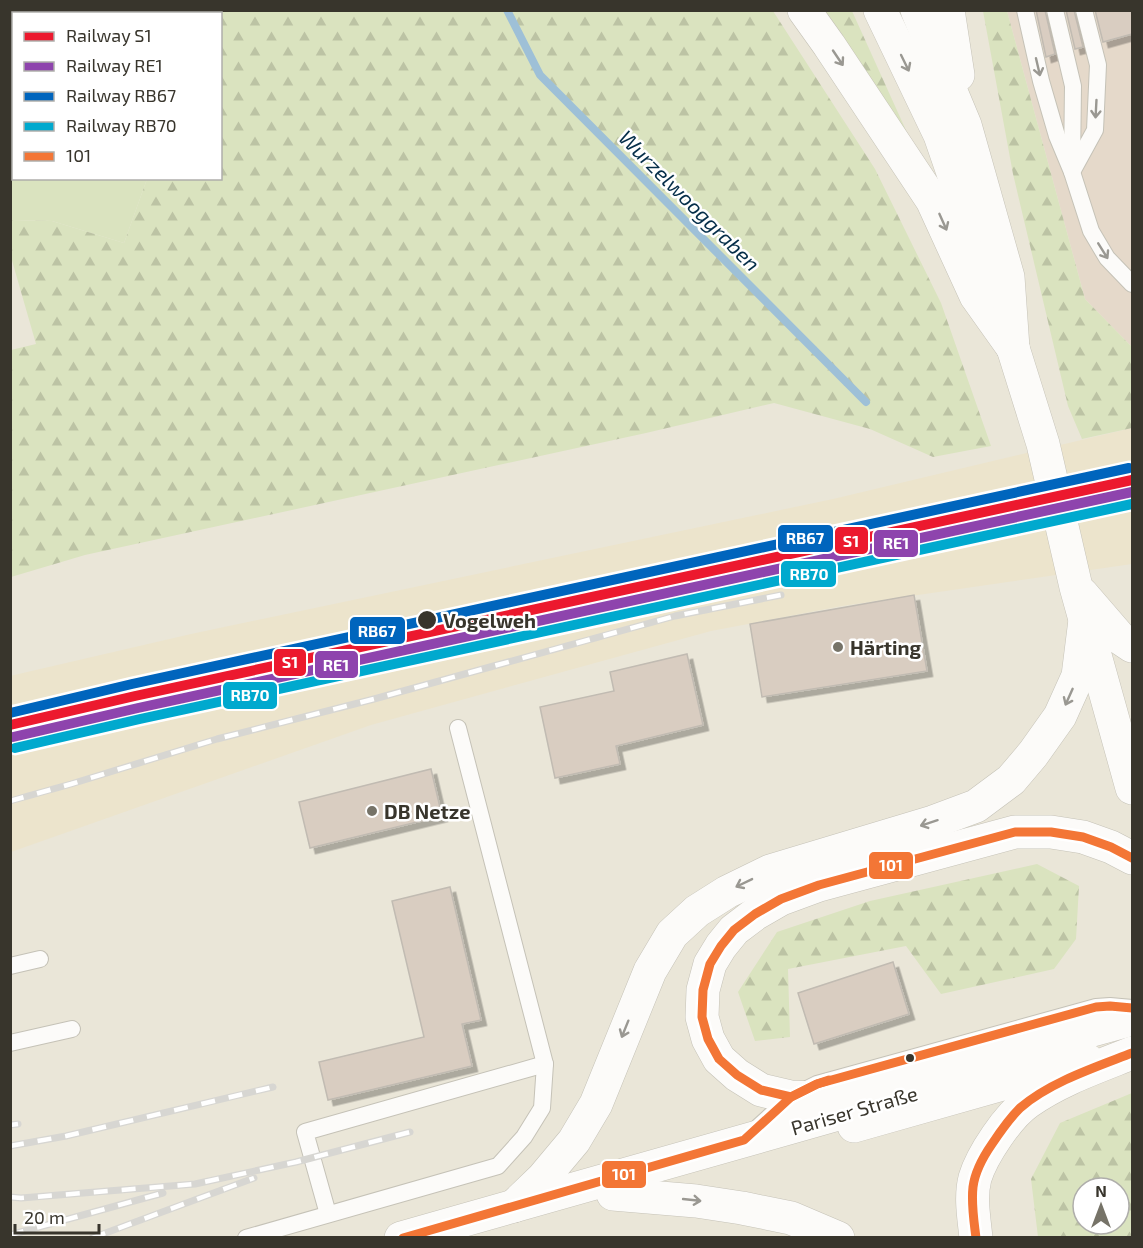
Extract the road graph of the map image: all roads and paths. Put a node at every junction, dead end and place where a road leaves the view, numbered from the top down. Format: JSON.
{"nodes":[{"id":1,"x":804,"y":10,"type":"edge"},
{"id":2,"x":880,"y":10,"type":"edge"},
{"id":3,"x":917,"y":10,"type":"edge"},
{"id":4,"x":948,"y":10,"type":"edge"},
{"id":5,"x":1025,"y":10,"type":"edge"},
{"id":6,"x":1055,"y":10,"type":"edge"},
{"id":7,"x":1084,"y":10,"type":"edge"},
{"id":8,"x":965,"y":125,"type":"junction"},
{"id":9,"x":1072,"y":172,"type":"junction"},
{"id":10,"x":1132,"y":284,"type":"edge"},
{"id":11,"x":1013,"y":348,"type":"junction"},
{"id":12,"x":1076,"y":588,"type":"junction"},
{"id":13,"x":1085,"y":620,"type":"junction"},
{"id":14,"x":1132,"y":646,"type":"edge"},
{"id":15,"x":458,"y":728,"type":"dead end"},
{"id":16,"x":1132,"y":788,"type":"edge"},
{"id":17,"x":1132,"y":858,"type":"edge"},
{"id":18,"x":40,"y":959,"type":"dead end"},
{"id":19,"x":10,"y":966,"type":"edge"},
{"id":20,"x":1132,"y":1008,"type":"edge"},
{"id":21,"x":1132,"y":1019,"type":"edge"},
{"id":22,"x":72,"y":1029,"type":"dead end"},
{"id":23,"x":1132,"y":1030,"type":"edge"},
{"id":24,"x":10,"y":1043,"type":"edge"},
{"id":25,"x":1132,"y":1047,"type":"edge"},
{"id":26,"x":1132,"y":1053,"type":"edge"},
{"id":27,"x":545,"y":1064,"type":"junction"},
{"id":28,"x":791,"y":1097,"type":"junction"},
{"id":29,"x":744,"y":1140,"type":"junction"},
{"id":30,"x":613,"y":1194,"type":"junction"},
{"id":31,"x":514,"y":1206,"type":"junction"},
{"id":32,"x":328,"y":1214,"type":"junction"},
{"id":33,"x":246,"y":1238,"type":"edge"},
{"id":34,"x":401,"y":1238,"type":"edge"},
{"id":35,"x":456,"y":1238,"type":"edge"},
{"id":36,"x":838,"y":1238,"type":"edge"},
{"id":37,"x":976,"y":1238,"type":"edge"}],
"edges":[{"from":1,"to":11,"type":"main road","one_way":true},
{"from":2,"to":11,"type":"main road","one_way":true},
{"from":3,"to":8,"type":"main road"},
{"from":4,"to":8,"type":"main road"},
{"from":5,"to":9,"type":"lane","one_way":true},
{"from":6,"to":9,"type":"lane"},
{"from":7,"to":9,"type":"lane","one_way":true},
{"from":8,"to":11,"type":"main road"},
{"from":9,"to":10,"type":"lane","one_way":true},
{"from":11,"to":12,"type":"main road"},
{"from":12,"to":13,"type":"main road"},
{"from":12,"to":14,"type":"main road"},
{"from":13,"to":16,"type":"main road"},
{"from":13,"to":31,"type":"main road","one_way":true},
{"from":15,"to":27,"type":"lane"},
{"from":17,"to":28,"type":"main road"},
{"from":18,"to":19,"type":"lane"},
{"from":20,"to":28,"type":"lane"},
{"from":21,"to":28,"type":"main road"},
{"from":22,"to":24,"type":"lane"},
{"from":23,"to":29,"type":"main road","name":"Pariser Straße"},
{"from":25,"to":30,"type":"main road","name":"Pariser Straße"},
{"from":26,"to":37,"type":"main road"},
{"from":27,"to":32,"type":"lane"},
{"from":27,"to":32,"type":"lane"},
{"from":28,"to":29,"type":"lane"},
{"from":29,"to":31,"type":"main road","name":"Pariser Straße"},
{"from":30,"to":35,"type":"main road","name":"Pariser Straße"},
{"from":30,"to":36,"type":"main road","one_way":true},
{"from":31,"to":34,"type":"main road","name":"Pariser Straße"},
{"from":32,"to":33,"type":"lane"}]}
